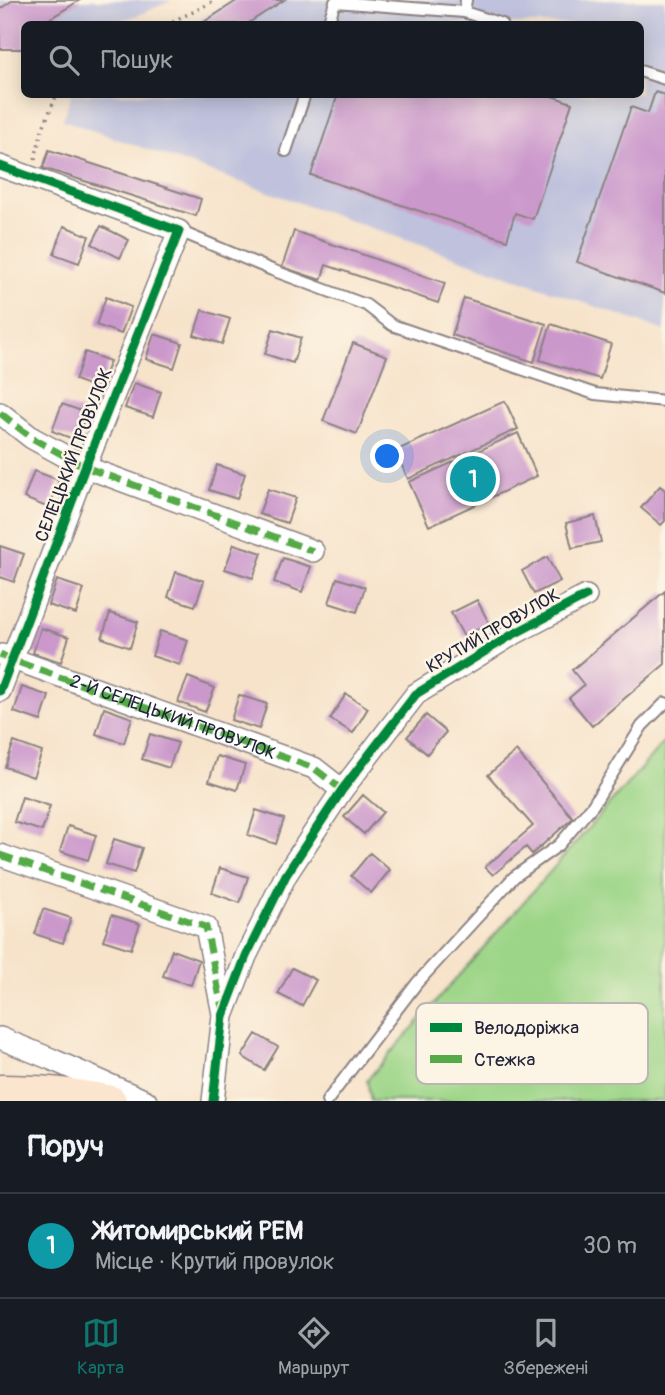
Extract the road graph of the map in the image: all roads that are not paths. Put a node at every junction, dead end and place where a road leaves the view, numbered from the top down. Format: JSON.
{"nodes":[{"id":1,"x":465,"y":6,"type":"edge"},
{"id":2,"x":329,"y":21,"type":"edge"},
{"id":3,"x":496,"y":21,"type":"edge"},
{"id":4,"x":644,"y":72,"type":"edge"},
{"id":5,"x":665,"y":79,"type":"edge"},
{"id":6,"x":304,"y":98,"type":"edge"},
{"id":7,"x":286,"y":151,"type":"dead end"},
{"id":8,"x":0,"y":166,"type":"edge"},
{"id":9,"x":179,"y":231,"type":"junction"},
{"id":10,"x":665,"y":401,"type":"edge"},
{"id":11,"x":0,"y":412,"type":"edge"},
{"id":12,"x":85,"y":467,"type":"junction"},
{"id":13,"x":313,"y":551,"type":"dead end"},
{"id":14,"x":586,"y":596,"type":"dead end"},
{"id":15,"x":6,"y":657,"type":"edge"},
{"id":16,"x":0,"y":691,"type":"edge"},
{"id":17,"x":665,"y":703,"type":"edge"},
{"id":18,"x":342,"y":790,"type":"junction"},
{"id":19,"x":0,"y":855,"type":"edge"},
{"id":20,"x":223,"y":1017,"type":"junction"},
{"id":21,"x":0,"y":1038,"type":"edge"},
{"id":22,"x":0,"y":1090,"type":"edge"},
{"id":23,"x":111,"y":1101,"type":"edge"},
{"id":24,"x":145,"y":1101,"type":"edge"},
{"id":25,"x":213,"y":1101,"type":"edge"},
{"id":26,"x":327,"y":1101,"type":"edge"}],
"edges":[{"from":1,"to":2,"type":"lane"},
{"from":1,"to":3,"type":"lane"},
{"from":4,"to":5,"type":"lane"},
{"from":6,"to":7,"type":"lane"},
{"from":8,"to":9,"type":"street"},
{"from":9,"to":10,"type":"lane"},
{"from":9,"to":12,"type":"street","name":"СЕЛЕЦЬКИЙ ПРОВУЛОК"},
{"from":11,"to":12,"type":"street"},
{"from":12,"to":13,"type":"street"},
{"from":12,"to":15,"type":"street","name":"СЕЛЕЦЬКИЙ ПРОВУЛОК"},
{"from":14,"to":18,"type":"street","name":"КРУТИЙ ПРОВУЛОК"},
{"from":15,"to":16,"type":"street","name":"СЕЛЕЦЬКИЙ ПРОВУЛОК"},
{"from":15,"to":18,"type":"street","name":"2-Й СЕЛЕЦЬКИЙ ПРОВУЛОК"},
{"from":17,"to":26,"type":"lane"},
{"from":18,"to":20,"type":"street","name":"КРУТИЙ ПРОВУЛОК"},
{"from":19,"to":20,"type":"street"},
{"from":20,"to":25,"type":"street","name":"КРУТИЙ ПРОВУЛОК"},
{"from":21,"to":24,"type":"street"},
{"from":22,"to":23,"type":"street"}]}
